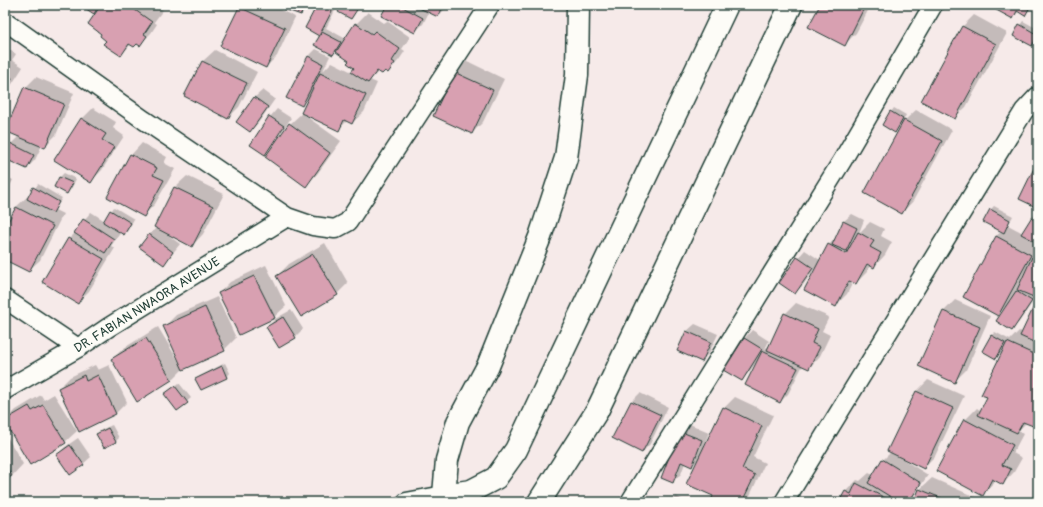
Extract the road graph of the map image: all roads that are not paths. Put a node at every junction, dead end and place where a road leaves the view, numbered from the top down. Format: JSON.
{"nodes":[{"id":1,"x":490,"y":5,"type":"edge"},
{"id":2,"x":578,"y":5,"type":"edge"},
{"id":3,"x":727,"y":5,"type":"edge"},
{"id":4,"x":792,"y":5,"type":"edge"},
{"id":5,"x":933,"y":5,"type":"edge"},
{"id":6,"x":5,"y":21,"type":"edge"},
{"id":7,"x":1038,"y":96,"type":"edge"},
{"id":8,"x":287,"y":218,"type":"junction"},
{"id":9,"x":5,"y":298,"type":"edge"},
{"id":10,"x":78,"y":348,"type":"junction"},
{"id":11,"x":5,"y":390,"type":"edge"},
{"id":12,"x":446,"y":499,"type":"edge"},
{"id":13,"x":409,"y":502,"type":"edge"},
{"id":14,"x":539,"y":502,"type":"edge"},
{"id":15,"x":630,"y":502,"type":"edge"},
{"id":16,"x":784,"y":502,"type":"edge"}],
"edges":[{"from":1,"to":8,"type":"street"},
{"from":2,"to":12,"type":"main road"},
{"from":3,"to":12,"type":"main road"},
{"from":4,"to":14,"type":"main road"},
{"from":5,"to":15,"type":"street"},
{"from":6,"to":8,"type":"street"},
{"from":7,"to":16,"type":"street"},
{"from":8,"to":10,"type":"street","name":"DR. FABIAN NWAORA AVENUE"},
{"from":9,"to":10,"type":"street"},
{"from":10,"to":11,"type":"street","name":"DR. FABIAN NWAORA AVENUE"},
{"from":12,"to":13,"type":"street"}]}
